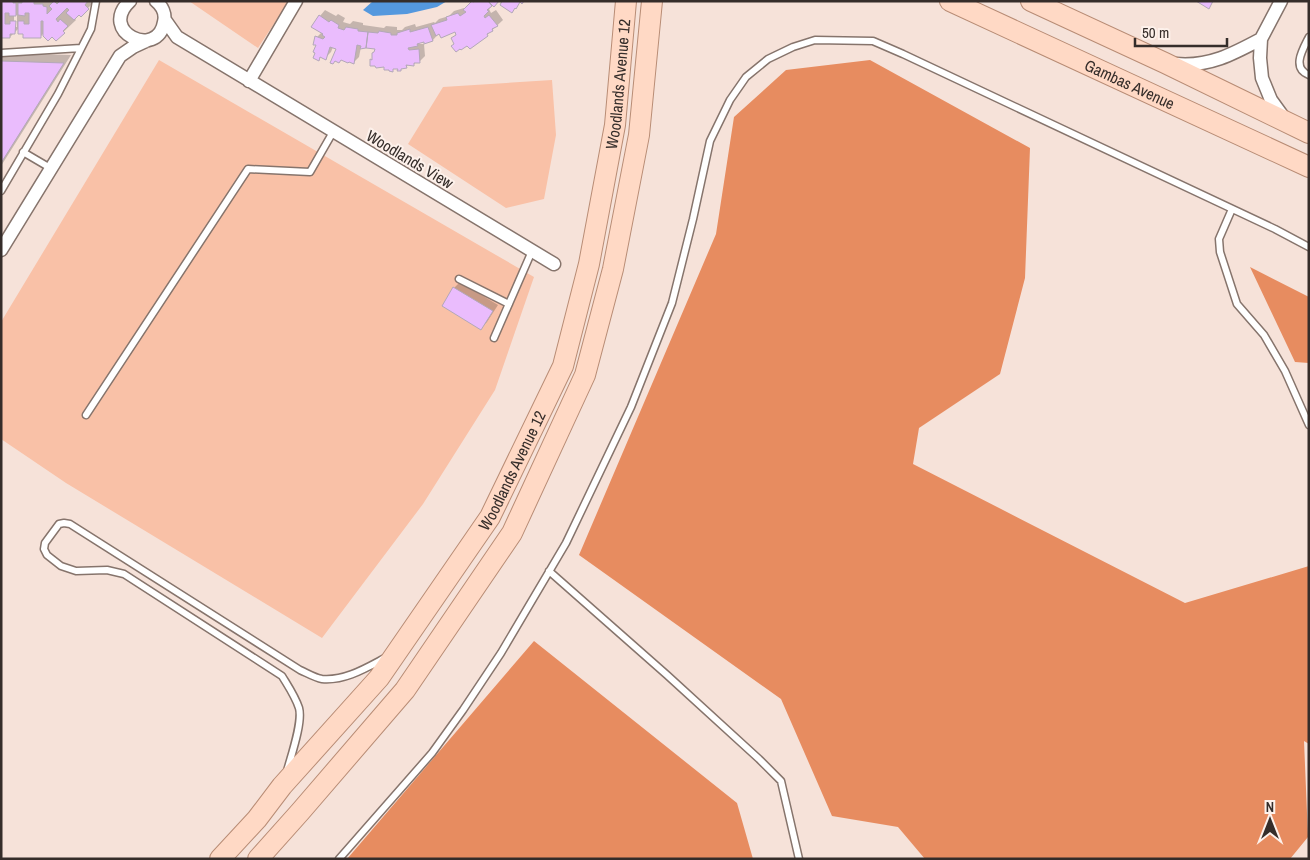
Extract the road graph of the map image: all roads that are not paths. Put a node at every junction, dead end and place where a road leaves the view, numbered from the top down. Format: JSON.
{"nodes":[{"id":1,"x":96,"y":1,"type":"edge"},
{"id":2,"x":130,"y":1,"type":"edge"},
{"id":3,"x":156,"y":1,"type":"edge"},
{"id":4,"x":296,"y":1,"type":"edge"},
{"id":5,"x":626,"y":1,"type":"edge"},
{"id":6,"x":652,"y":1,"type":"edge"},
{"id":7,"x":950,"y":1,"type":"edge"},
{"id":8,"x":1031,"y":1,"type":"edge"},
{"id":9,"x":1281,"y":1,"type":"edge"},
{"id":10,"x":165,"y":20,"type":"junction"},
{"id":11,"x":123,"y":28,"type":"junction"},
{"id":12,"x":177,"y":37,"type":"junction"},
{"id":13,"x":1309,"y":37,"type":"edge"},
{"id":14,"x":153,"y":38,"type":"junction"},
{"id":15,"x":1260,"y":39,"type":"junction"},
{"id":16,"x":81,"y":48,"type":"junction"},
{"id":17,"x":1,"y":53,"type":"edge"},
{"id":18,"x":120,"y":56,"type":"junction"},
{"id":19,"x":1165,"y":63,"type":"junction"},
{"id":20,"x":1309,"y":75,"type":"edge"},
{"id":21,"x":249,"y":81,"type":"junction"},
{"id":22,"x":1287,"y":122,"type":"junction"},
{"id":23,"x":333,"y":132,"type":"junction"},
{"id":24,"x":1309,"y":133,"type":"edge"},
{"id":25,"x":23,"y":152,"type":"junction"},
{"id":26,"x":1309,"y":167,"type":"edge"},
{"id":27,"x":52,"y":168,"type":"junction"},
{"id":28,"x":1,"y":191,"type":"edge"},
{"id":29,"x":1232,"y":209,"type":"junction"},
{"id":30,"x":1309,"y":247,"type":"edge"},
{"id":31,"x":1,"y":250,"type":"edge"},
{"id":32,"x":532,"y":251,"type":"junction"},
{"id":33,"x":554,"y":264,"type":"dead end"},
{"id":34,"x":459,"y":279,"type":"dead end"},
{"id":35,"x":509,"y":304,"type":"junction"},
{"id":36,"x":494,"y":338,"type":"dead end"},
{"id":37,"x":86,"y":416,"type":"dead end"},
{"id":38,"x":1309,"y":425,"type":"edge"},
{"id":39,"x":549,"y":571,"type":"junction"},
{"id":40,"x":397,"y":652,"type":"junction"},
{"id":41,"x":282,"y":786,"type":"junction"},
{"id":42,"x":296,"y":817,"type":"junction"},
{"id":43,"x":257,"y":819,"type":"junction"},
{"id":44,"x":220,"y":859,"type":"edge"},
{"id":45,"x":258,"y":859,"type":"edge"},
{"id":46,"x":339,"y":859,"type":"edge"},
{"id":47,"x":798,"y":859,"type":"edge"}],
"edges":[{"from":1,"to":16,"type":"lane"},
{"from":2,"to":11,"type":"street"},
{"from":3,"to":10,"type":"street","name":"Woodlands View"},
{"from":4,"to":21,"type":"street"},
{"from":5,"to":40,"type":"main road","name":"Woodlands Avenue 12"},
{"from":6,"to":42,"type":"main road","name":"Woodlands Avenue 12"},
{"from":7,"to":26,"type":"main road","name":"Gambas Avenue"},
{"from":8,"to":19,"type":"main road","name":"Gambas Avenue"},
{"from":9,"to":15,"type":"street"},
{"from":10,"to":12,"type":"street","name":"Woodlands View"},
{"from":10,"to":14,"type":"street"},
{"from":11,"to":14,"type":"street","name":"Woodlands View"},
{"from":11,"to":18,"type":"street"},
{"from":12,"to":14,"type":"street","name":"Woodlands View"},
{"from":12,"to":21,"type":"street","name":"Woodlands View"},
{"from":13,"to":20,"type":"lane"},
{"from":14,"to":18,"type":"street"},
{"from":15,"to":19,"type":"street"},
{"from":15,"to":22,"type":"street"},
{"from":16,"to":17,"type":"lane"},
{"from":16,"to":25,"type":"lane"},
{"from":18,"to":27,"type":"street"},
{"from":19,"to":22,"type":"main road","name":"Gambas Avenue"},
{"from":21,"to":23,"type":"street","name":"Woodlands View"},
{"from":22,"to":24,"type":"main road","name":"Gambas Avenue"},
{"from":23,"to":32,"type":"street","name":"Woodlands View"},
{"from":23,"to":37,"type":"lane"},
{"from":25,"to":27,"type":"lane"},
{"from":25,"to":28,"type":"lane"},
{"from":27,"to":31,"type":"street"},
{"from":29,"to":30,"type":"lane"},
{"from":29,"to":38,"type":"lane"},
{"from":29,"to":39,"type":"lane"},
{"from":32,"to":33,"type":"street","name":"Woodlands View"},
{"from":32,"to":35,"type":"lane"},
{"from":34,"to":35,"type":"lane"},
{"from":35,"to":36,"type":"lane"},
{"from":39,"to":46,"type":"lane"},
{"from":39,"to":47,"type":"lane"},
{"from":40,"to":41,"type":"main road","name":"Woodlands Avenue 12"},
{"from":40,"to":41,"type":"lane"},
{"from":41,"to":43,"type":"main road","name":"Woodlands Avenue 12"},
{"from":42,"to":43,"type":"main road"},
{"from":42,"to":45,"type":"main road","name":"Woodlands Avenue 12"},
{"from":43,"to":44,"type":"main road","name":"Woodlands Avenue 12"}]}
